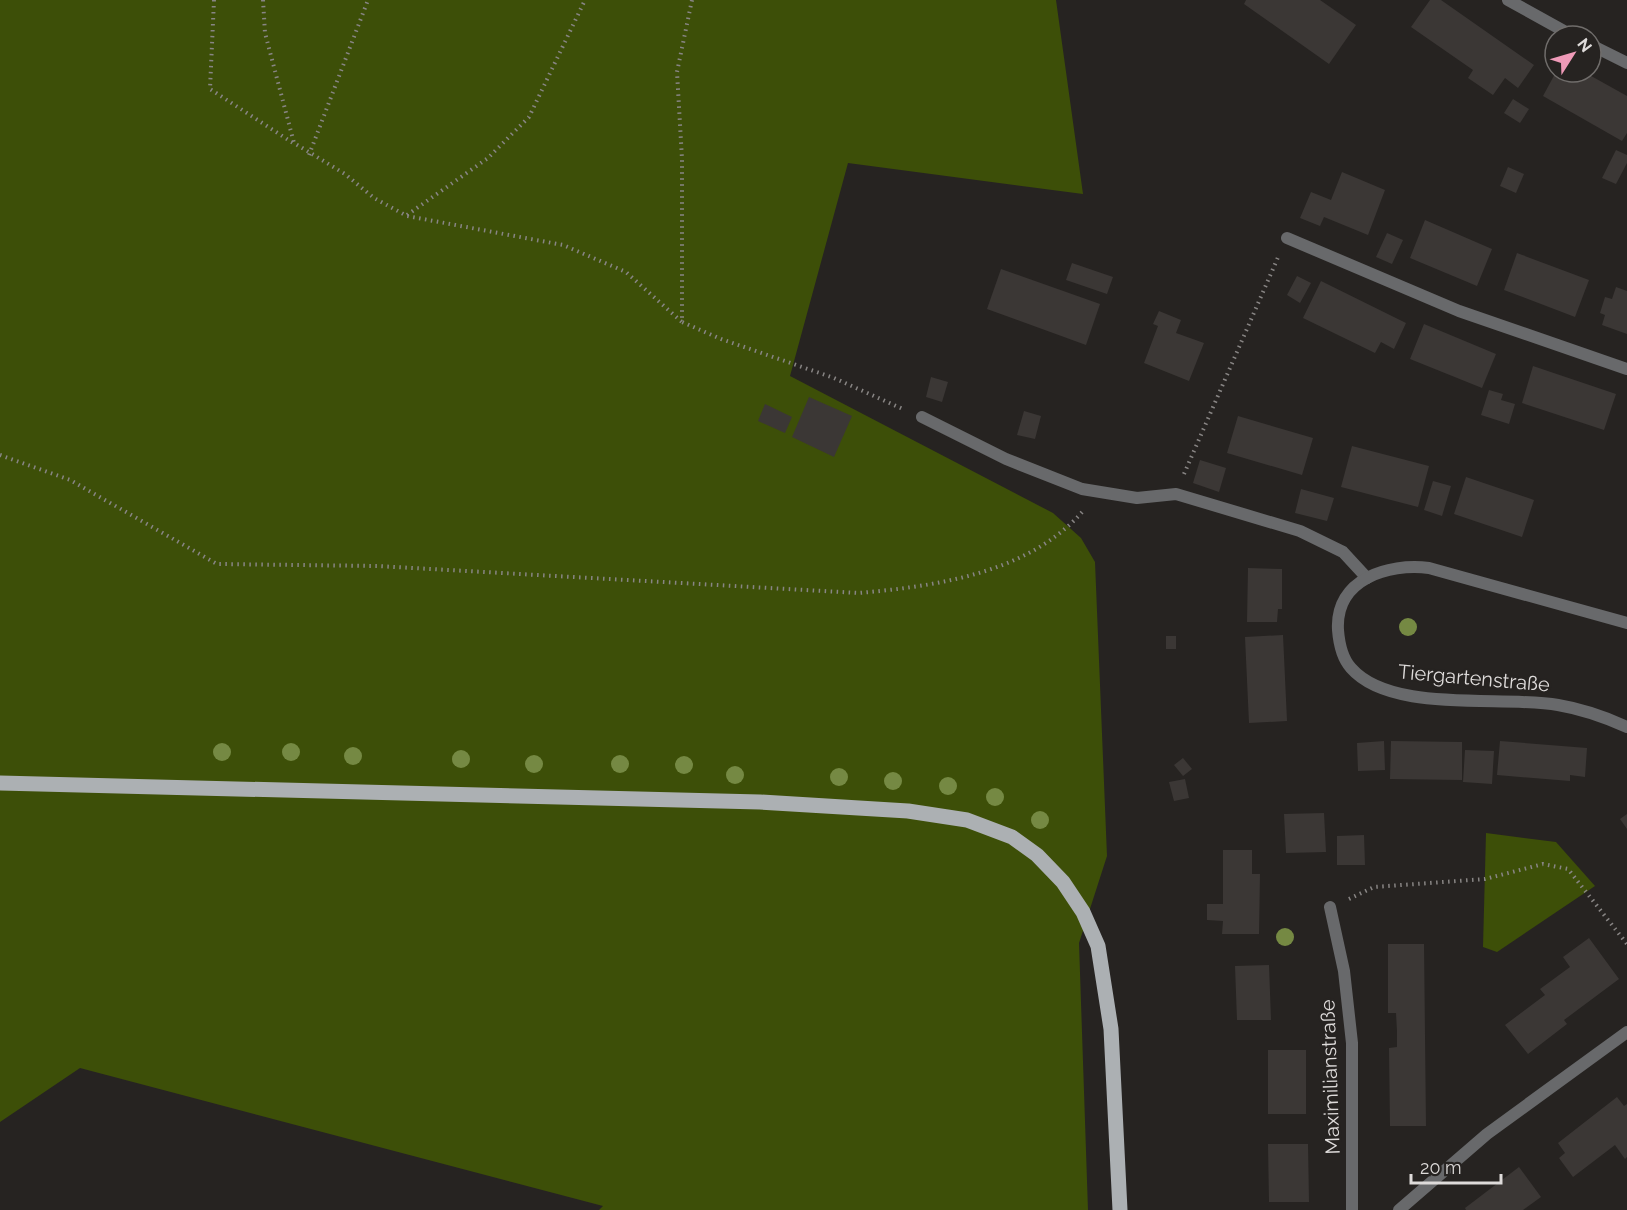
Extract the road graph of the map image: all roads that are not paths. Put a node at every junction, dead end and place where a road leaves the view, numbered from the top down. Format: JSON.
{"nodes":[{"id":1,"x":1508,"y":0,"type":"edge"},
{"id":2,"x":1551,"y":24,"type":"edge"},
{"id":3,"x":1603,"y":51,"type":"edge"},
{"id":4,"x":1627,"y":63,"type":"edge"},
{"id":5,"x":1287,"y":237,"type":"road end"},
{"id":6,"x":1627,"y":369,"type":"edge"},
{"id":7,"x":922,"y":417,"type":"road end"},
{"id":8,"x":1367,"y":578,"type":"junction"},
{"id":9,"x":1627,"y":623,"type":"edge"},
{"id":10,"x":1627,"y":727,"type":"edge"},
{"id":11,"x":0,"y":783,"type":"edge"},
{"id":12,"x":1330,"y":908,"type":"road end"},
{"id":13,"x":1627,"y":1032,"type":"edge"},
{"id":14,"x":1120,"y":1210,"type":"edge"},
{"id":15,"x":1352,"y":1210,"type":"edge"},
{"id":16,"x":1399,"y":1210,"type":"edge"}],
"edges":[{"from":1,"to":2,"type":"street"},
{"from":3,"to":4,"type":"street"},
{"from":5,"to":6,"type":"street"},
{"from":7,"to":8,"type":"street"},
{"from":8,"to":9,"type":"street","name":"Tiergartenstraße"},
{"from":8,"to":10,"type":"street","name":"Tiergartenstraße"},
{"from":11,"to":14,"type":"main road"},
{"from":12,"to":15,"type":"street","name":"Maximilianstraße"},
{"from":13,"to":16,"type":"street"}]}
